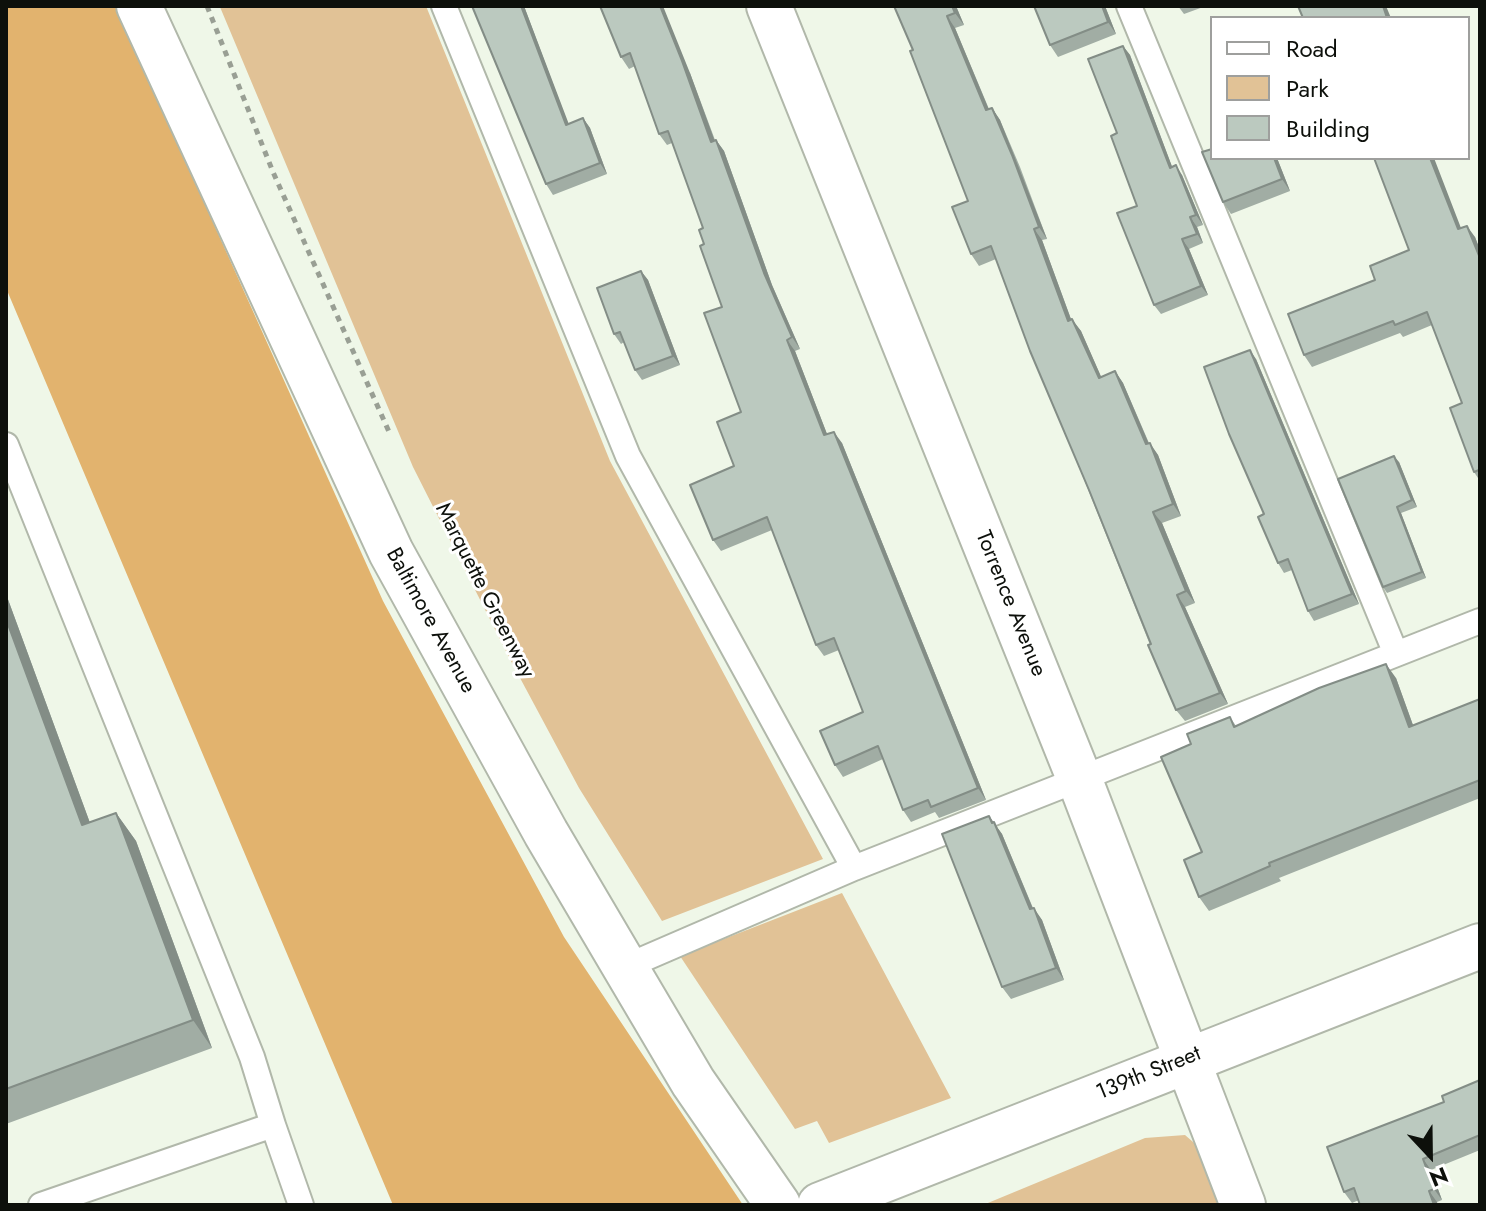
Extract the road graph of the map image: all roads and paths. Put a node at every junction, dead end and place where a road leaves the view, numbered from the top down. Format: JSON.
{"nodes":[{"id":1,"x":139,"y":6,"type":"edge"},
{"id":2,"x":207,"y":6,"type":"edge"},
{"id":3,"x":444,"y":6,"type":"edge"},
{"id":4,"x":769,"y":6,"type":"edge"},
{"id":5,"x":1129,"y":6,"type":"edge"},
{"id":6,"x":395,"y":444,"type":"dead end"},
{"id":7,"x":6,"y":445,"type":"edge"},
{"id":8,"x":1480,"y":621,"type":"edge"},
{"id":9,"x":1396,"y":654,"type":"junction"},
{"id":10,"x":1079,"y":778,"type":"junction"},
{"id":11,"x":854,"y":868,"type":"junction"},
{"id":12,"x":1480,"y":946,"type":"edge"},
{"id":13,"x":625,"y":967,"type":"junction"},
{"id":14,"x":1188,"y":1059,"type":"junction"},
{"id":15,"x":273,"y":1125,"type":"junction"},
{"id":16,"x":41,"y":1205,"type":"edge"},
{"id":17,"x":301,"y":1205,"type":"edge"},
{"id":18,"x":778,"y":1205,"type":"edge"},
{"id":19,"x":820,"y":1205,"type":"edge"},
{"id":20,"x":1243,"y":1205,"type":"edge"}],
"edges":[{"from":1,"to":13,"type":"street","name":"Baltimore Avenue"},
{"from":2,"to":6,"type":"path"},
{"from":3,"to":11,"type":"lane"},
{"from":4,"to":10,"type":"street","name":"Torrence Avenue"},
{"from":5,"to":9,"type":"lane"},
{"from":7,"to":15,"type":"lane"},
{"from":8,"to":9,"type":"lane"},
{"from":9,"to":10,"type":"lane"},
{"from":10,"to":11,"type":"lane"},
{"from":10,"to":14,"type":"street","name":"Torrence Avenue"},
{"from":11,"to":13,"type":"lane"},
{"from":12,"to":14,"type":"street","name":"139th Street"},
{"from":13,"to":18,"type":"street","name":"Baltimore Avenue"},
{"from":14,"to":19,"type":"street","name":"139th Street"},
{"from":14,"to":20,"type":"street","name":"Torrence Avenue"},
{"from":15,"to":16,"type":"lane"},
{"from":15,"to":17,"type":"lane"}]}
